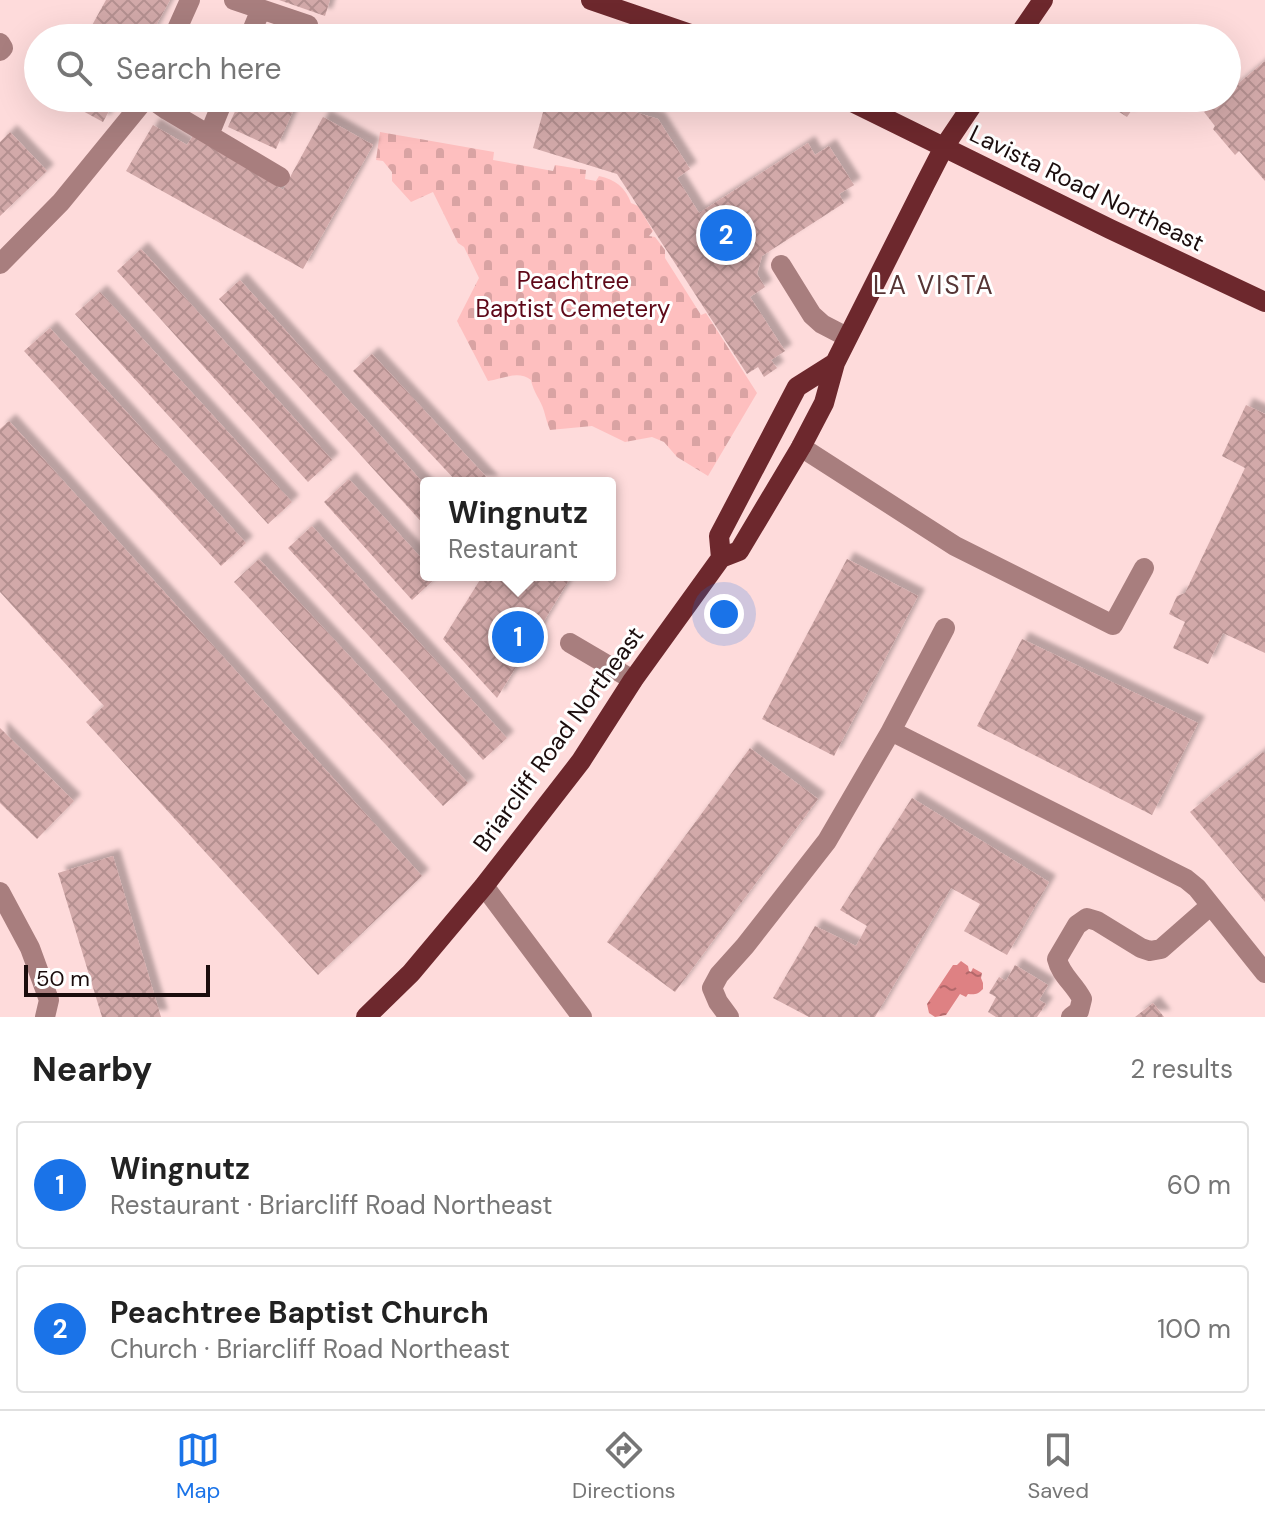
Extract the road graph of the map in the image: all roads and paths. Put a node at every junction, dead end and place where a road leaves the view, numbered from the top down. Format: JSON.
{"nodes":[{"id":1,"x":190,"y":0,"type":"edge"},
{"id":2,"x":234,"y":0,"type":"edge"},
{"id":3,"x":591,"y":0,"type":"edge"},
{"id":4,"x":1038,"y":1,"type":"edge"},
{"id":5,"x":261,"y":9,"type":"junction"},
{"id":6,"x":179,"y":24,"type":"edge"},
{"id":7,"x":255,"y":24,"type":"edge"},
{"id":8,"x":305,"y":24,"type":"edge"},
{"id":9,"x":661,"y":24,"type":"edge"},
{"id":10,"x":1025,"y":24,"type":"edge"},
{"id":11,"x":0,"y":43,"type":"edge"},
{"id":12,"x":0,"y":51,"type":"edge"},
{"id":13,"x":136,"y":112,"type":"edge"},
{"id":14,"x":170,"y":112,"type":"edge"},
{"id":15,"x":218,"y":112,"type":"edge"},
{"id":16,"x":873,"y":112,"type":"edge"},
{"id":17,"x":968,"y":112,"type":"edge"},
{"id":18,"x":209,"y":135,"type":"junction"},
{"id":19,"x":944,"y":147,"type":"junction"},
{"id":20,"x":280,"y":177,"type":"dead end"},
{"id":21,"x":0,"y":264,"type":"edge"},
{"id":22,"x":781,"y":265,"type":"dead end"},
{"id":23,"x":1265,"y":302,"type":"edge"},
{"id":24,"x":847,"y":337,"type":"junction"},
{"id":25,"x":835,"y":363,"type":"junction"},
{"id":26,"x":801,"y":447,"type":"junction"},
{"id":27,"x":721,"y":558,"type":"junction"},
{"id":28,"x":1144,"y":568,"type":"dead end"},
{"id":29,"x":945,"y":628,"type":"dead end"},
{"id":30,"x":570,"y":643,"type":"dead end"},
{"id":31,"x":633,"y":680,"type":"junction"},
{"id":32,"x":891,"y":731,"type":"junction"},
{"id":33,"x":484,"y":886,"type":"junction"},
{"id":34,"x":2,"y":898,"type":"edge"},
{"id":35,"x":1210,"y":906,"type":"junction"},
{"id":36,"x":1265,"y":973,"type":"edge"},
{"id":37,"x":45,"y":1017,"type":"edge"},
{"id":38,"x":366,"y":1017,"type":"edge"},
{"id":39,"x":582,"y":1017,"type":"edge"},
{"id":40,"x":729,"y":1017,"type":"edge"},
{"id":41,"x":1071,"y":1017,"type":"edge"}],
"edges":[{"from":1,"to":6,"type":"street"},
{"from":2,"to":5,"type":"street"},
{"from":3,"to":9,"type":"main road"},
{"from":4,"to":10,"type":"main road"},
{"from":5,"to":7,"type":"street"},
{"from":5,"to":8,"type":"street"},
{"from":11,"to":12,"type":"street"},
{"from":13,"to":21,"type":"street"},
{"from":14,"to":18,"type":"street"},
{"from":15,"to":18,"type":"street"},
{"from":16,"to":19,"type":"main road","name":"Lavista Road Northeast"},
{"from":17,"to":19,"type":"main road","name":"Briarcliff Road Northeast"},
{"from":18,"to":20,"type":"street"},
{"from":19,"to":23,"type":"main road","name":"Lavista Road Northeast"},
{"from":19,"to":24,"type":"main road","name":"Briarcliff Road Northeast"},
{"from":22,"to":24,"type":"street"},
{"from":24,"to":25,"type":"main road","name":"Briarcliff Road Northeast"},
{"from":25,"to":26,"type":"main road","name":"Briarcliff Road Northeast"},
{"from":25,"to":27,"type":"main road","name":"Briarcliff Road Northeast"},
{"from":26,"to":27,"type":"main road","name":"Briarcliff Road Northeast"},
{"from":26,"to":28,"type":"street"},
{"from":27,"to":31,"type":"main road","name":"Briarcliff Road Northeast"},
{"from":29,"to":32,"type":"street"},
{"from":30,"to":31,"type":"street"},
{"from":31,"to":33,"type":"main road","name":"Briarcliff Road Northeast"},
{"from":32,"to":35,"type":"street"},
{"from":32,"to":40,"type":"street"},
{"from":33,"to":38,"type":"main road","name":"Briarcliff Road Northeast"},
{"from":33,"to":39,"type":"street"},
{"from":34,"to":37,"type":"street"},
{"from":35,"to":36,"type":"street"},
{"from":35,"to":41,"type":"street"}]}
